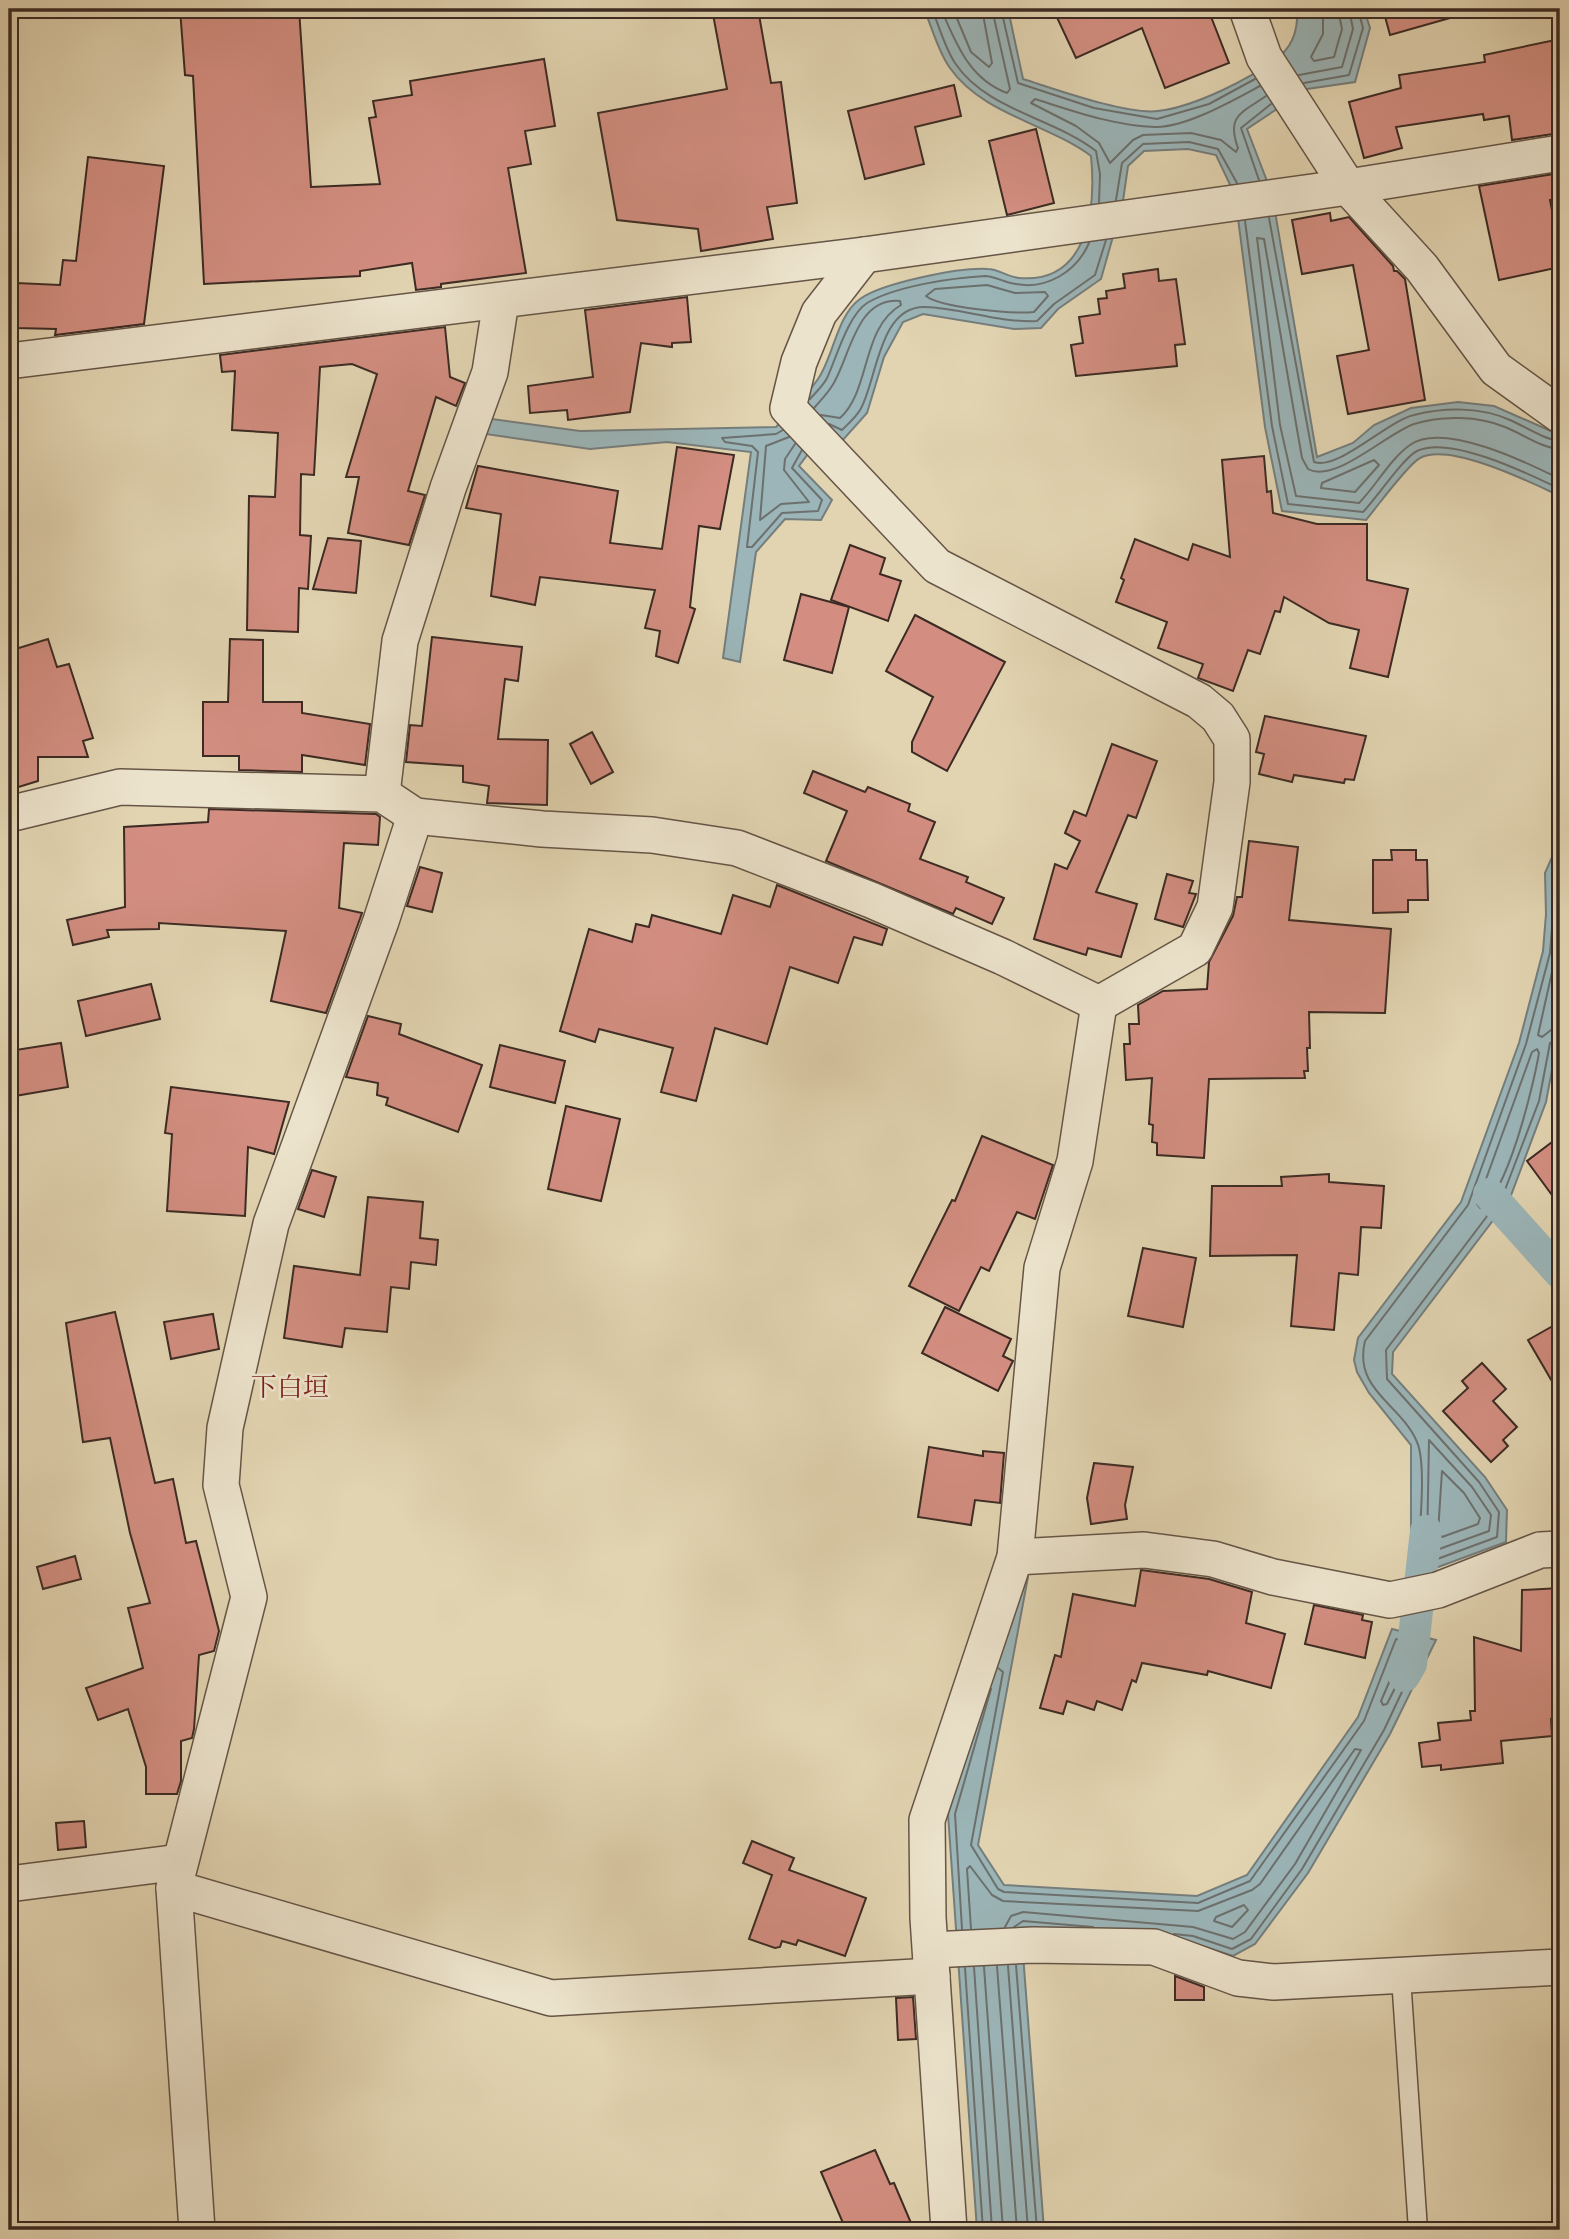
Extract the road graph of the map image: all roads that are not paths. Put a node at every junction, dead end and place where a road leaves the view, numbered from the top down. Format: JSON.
{"nodes":[{"id":1,"x":1247,"y":9,"type":"edge"},
{"id":2,"x":1560,"y":153,"type":"edge"},
{"id":3,"x":1348,"y":187,"type":"junction"},
{"id":4,"x":864,"y":255,"type":"junction"},
{"id":5,"x":500,"y":301,"type":"junction"},
{"id":6,"x":9,"y":361,"type":"edge"},
{"id":7,"x":1560,"y":415,"type":"edge"},
{"id":8,"x":382,"y":794,"type":"junction"},
{"id":9,"x":9,"y":814,"type":"edge"},
{"id":10,"x":415,"y":816,"type":"junction"},
{"id":11,"x":1099,"y":1004,"type":"junction"},
{"id":12,"x":1560,"y":1549,"type":"edge"},
{"id":13,"x":1015,"y":1557,"type":"junction"},
{"id":14,"x":177,"y":1875,"type":"junction"},
{"id":15,"x":9,"y":1884,"type":"edge"},
{"id":16,"x":931,"y":1963,"type":"junction"},
{"id":17,"x":1560,"y":1967,"type":"edge"},
{"id":18,"x":1401,"y":1977,"type":"junction"},
{"id":19,"x":197,"y":2230,"type":"edge"},
{"id":20,"x":949,"y":2230,"type":"edge"},
{"id":21,"x":1418,"y":2230,"type":"edge"}],
"edges":[{"from":1,"to":3,"type":"street"},
{"from":2,"to":3,"type":"street"},
{"from":3,"to":4,"type":"street"},
{"from":3,"to":7,"type":"street"},
{"from":4,"to":5,"type":"street"},
{"from":4,"to":11,"type":"street"},
{"from":5,"to":6,"type":"street"},
{"from":5,"to":8,"type":"street"},
{"from":8,"to":9,"type":"street"},
{"from":8,"to":10,"type":"street"},
{"from":10,"to":11,"type":"street"},
{"from":10,"to":14,"type":"street"},
{"from":11,"to":13,"type":"street"},
{"from":12,"to":13,"type":"street"},
{"from":13,"to":16,"type":"street"},
{"from":14,"to":15,"type":"street"},
{"from":14,"to":16,"type":"street"},
{"from":14,"to":19,"type":"street"},
{"from":16,"to":18,"type":"street"},
{"from":16,"to":20,"type":"street"},
{"from":17,"to":18,"type":"street"},
{"from":18,"to":21,"type":"lane"}]}
